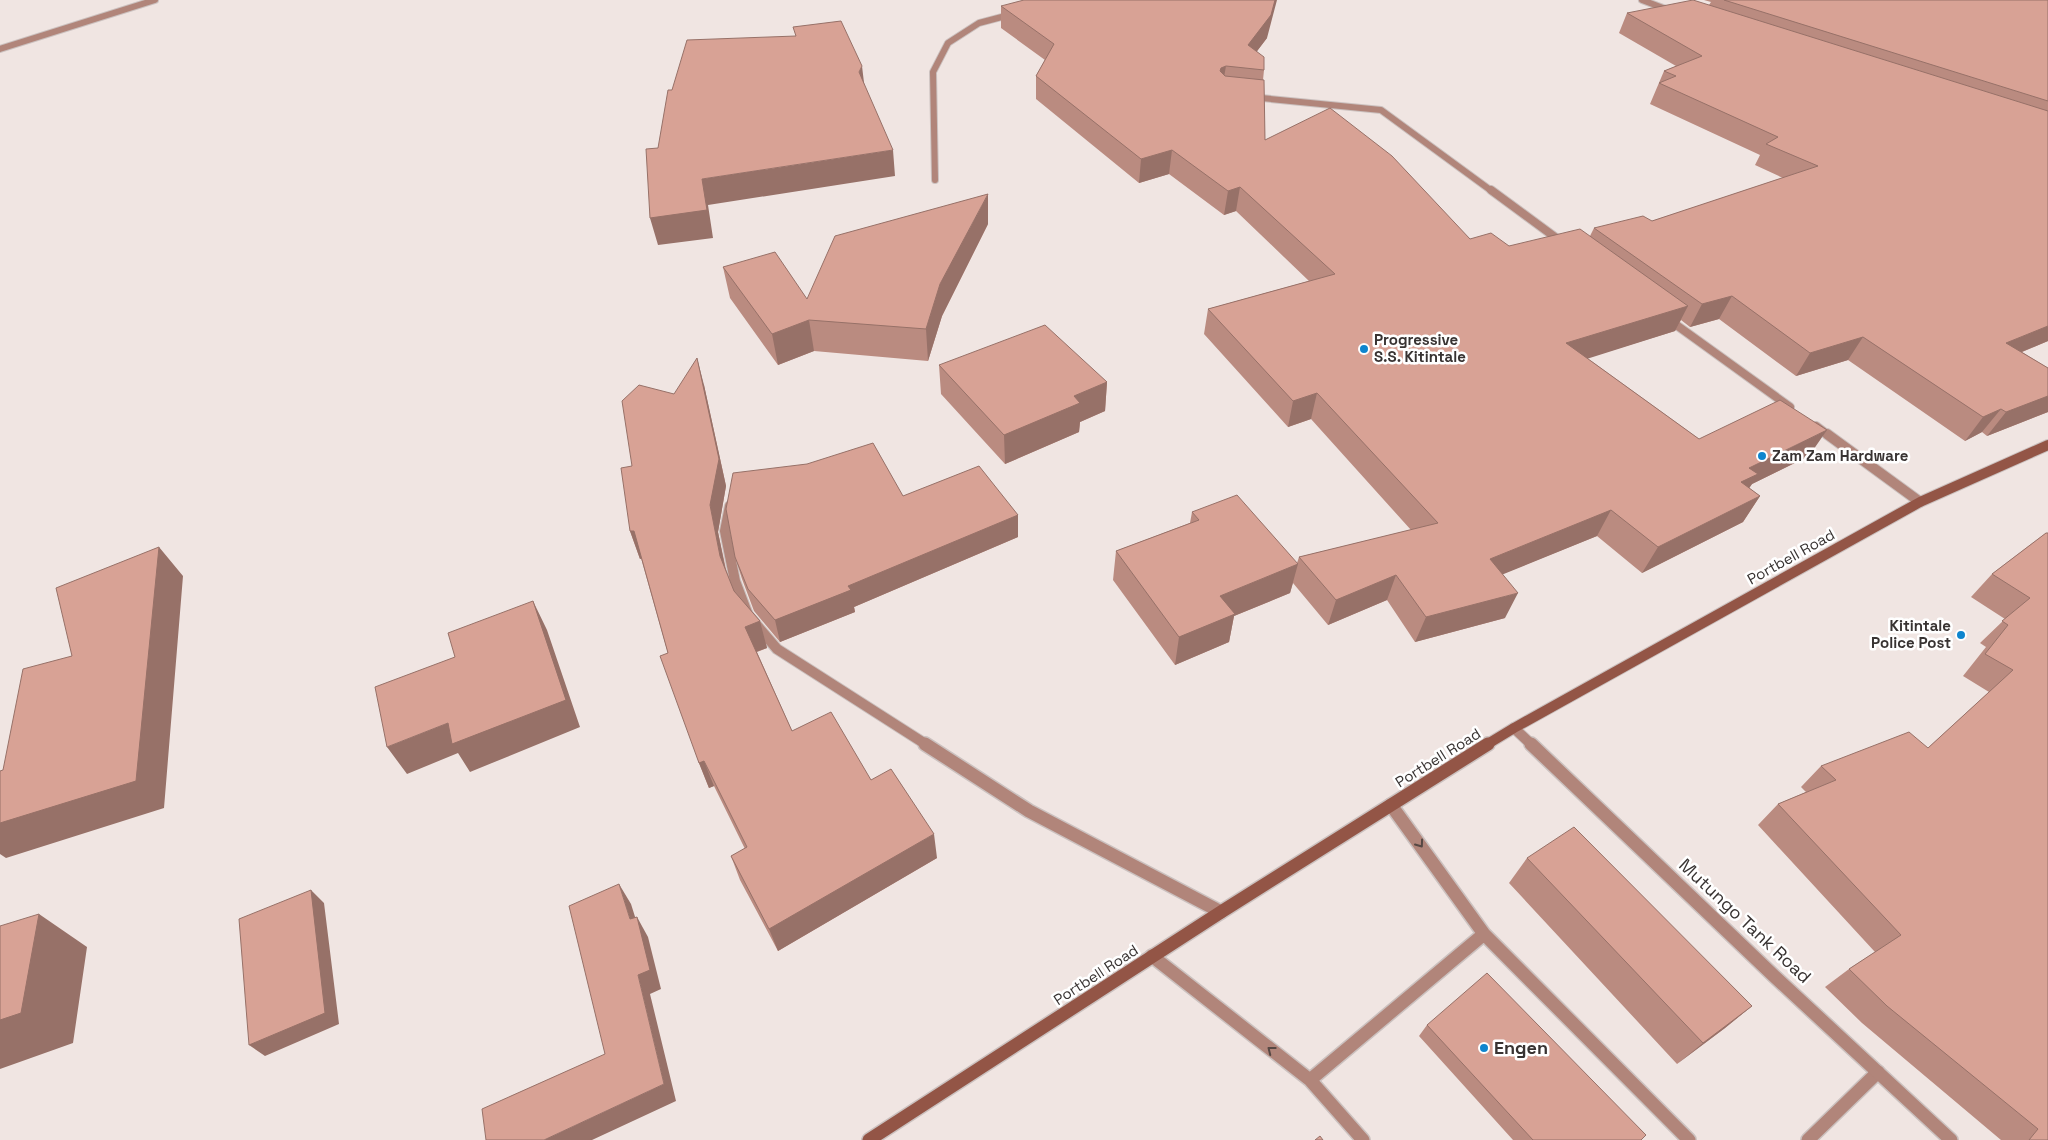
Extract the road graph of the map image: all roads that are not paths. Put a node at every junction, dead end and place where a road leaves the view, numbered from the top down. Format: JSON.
{"nodes":[{"id":1,"x":155,"y":0,"type":"edge"},
{"id":2,"x":1642,"y":0,"type":"edge"},
{"id":3,"x":1024,"y":11,"type":"edge"},
{"id":4,"x":1678,"y":14,"type":"edge"},
{"id":5,"x":0,"y":49,"type":"edge"},
{"id":6,"x":1240,"y":96,"type":"edge"},
{"id":7,"x":935,"y":180,"type":"dead end"},
{"id":8,"x":1574,"y":250,"type":"edge"},
{"id":9,"x":1662,"y":315,"type":"edge"},
{"id":10,"x":1799,"y":414,"type":"edge"},
{"id":11,"x":1807,"y":420,"type":"edge"},
{"id":12,"x":2048,"y":444,"type":"edge"},
{"id":13,"x":732,"y":496,"type":"edge"},
{"id":14,"x":1920,"y":502,"type":"junction"},
{"id":15,"x":1514,"y":728,"type":"junction"},
{"id":16,"x":1392,"y":805,"type":"junction"},
{"id":17,"x":1221,"y":912,"type":"junction"},
{"id":18,"x":1484,"y":934,"type":"junction"},
{"id":19,"x":1152,"y":956,"type":"junction"},
{"id":20,"x":1878,"y":1072,"type":"junction"},
{"id":21,"x":1310,"y":1080,"type":"junction"},
{"id":22,"x":869,"y":1140,"type":"edge"},
{"id":23,"x":1363,"y":1140,"type":"edge"},
{"id":24,"x":1689,"y":1140,"type":"edge"},
{"id":25,"x":1808,"y":1140,"type":"edge"},
{"id":26,"x":1951,"y":1140,"type":"edge"}],
"edges":[{"from":1,"to":5,"type":"street"},
{"from":2,"to":4,"type":"street"},
{"from":3,"to":7,"type":"street"},
{"from":6,"to":8,"type":"street"},
{"from":9,"to":10,"type":"street"},
{"from":11,"to":14,"type":"street"},
{"from":12,"to":14,"type":"main road","name":"Portbell Road"},
{"from":13,"to":17,"type":"street"},
{"from":14,"to":15,"type":"main road","name":"Portbell Road"},
{"from":15,"to":16,"type":"main road","name":"Portbell Road"},
{"from":15,"to":20,"type":"street","name":"Mutungo Tank Road"},
{"from":16,"to":17,"type":"main road","name":"Portbell Road"},
{"from":16,"to":18,"type":"street","one_way":true},
{"from":17,"to":19,"type":"main road","name":"Portbell Road"},
{"from":18,"to":21,"type":"street"},
{"from":18,"to":24,"type":"street"},
{"from":21,"to":19,"type":"street","one_way":true},
{"from":19,"to":22,"type":"main road","name":"Portbell Road"},
{"from":20,"to":25,"type":"street"},
{"from":20,"to":26,"type":"street","name":"Mutungo Tank Road"},
{"from":21,"to":23,"type":"street"}]}
